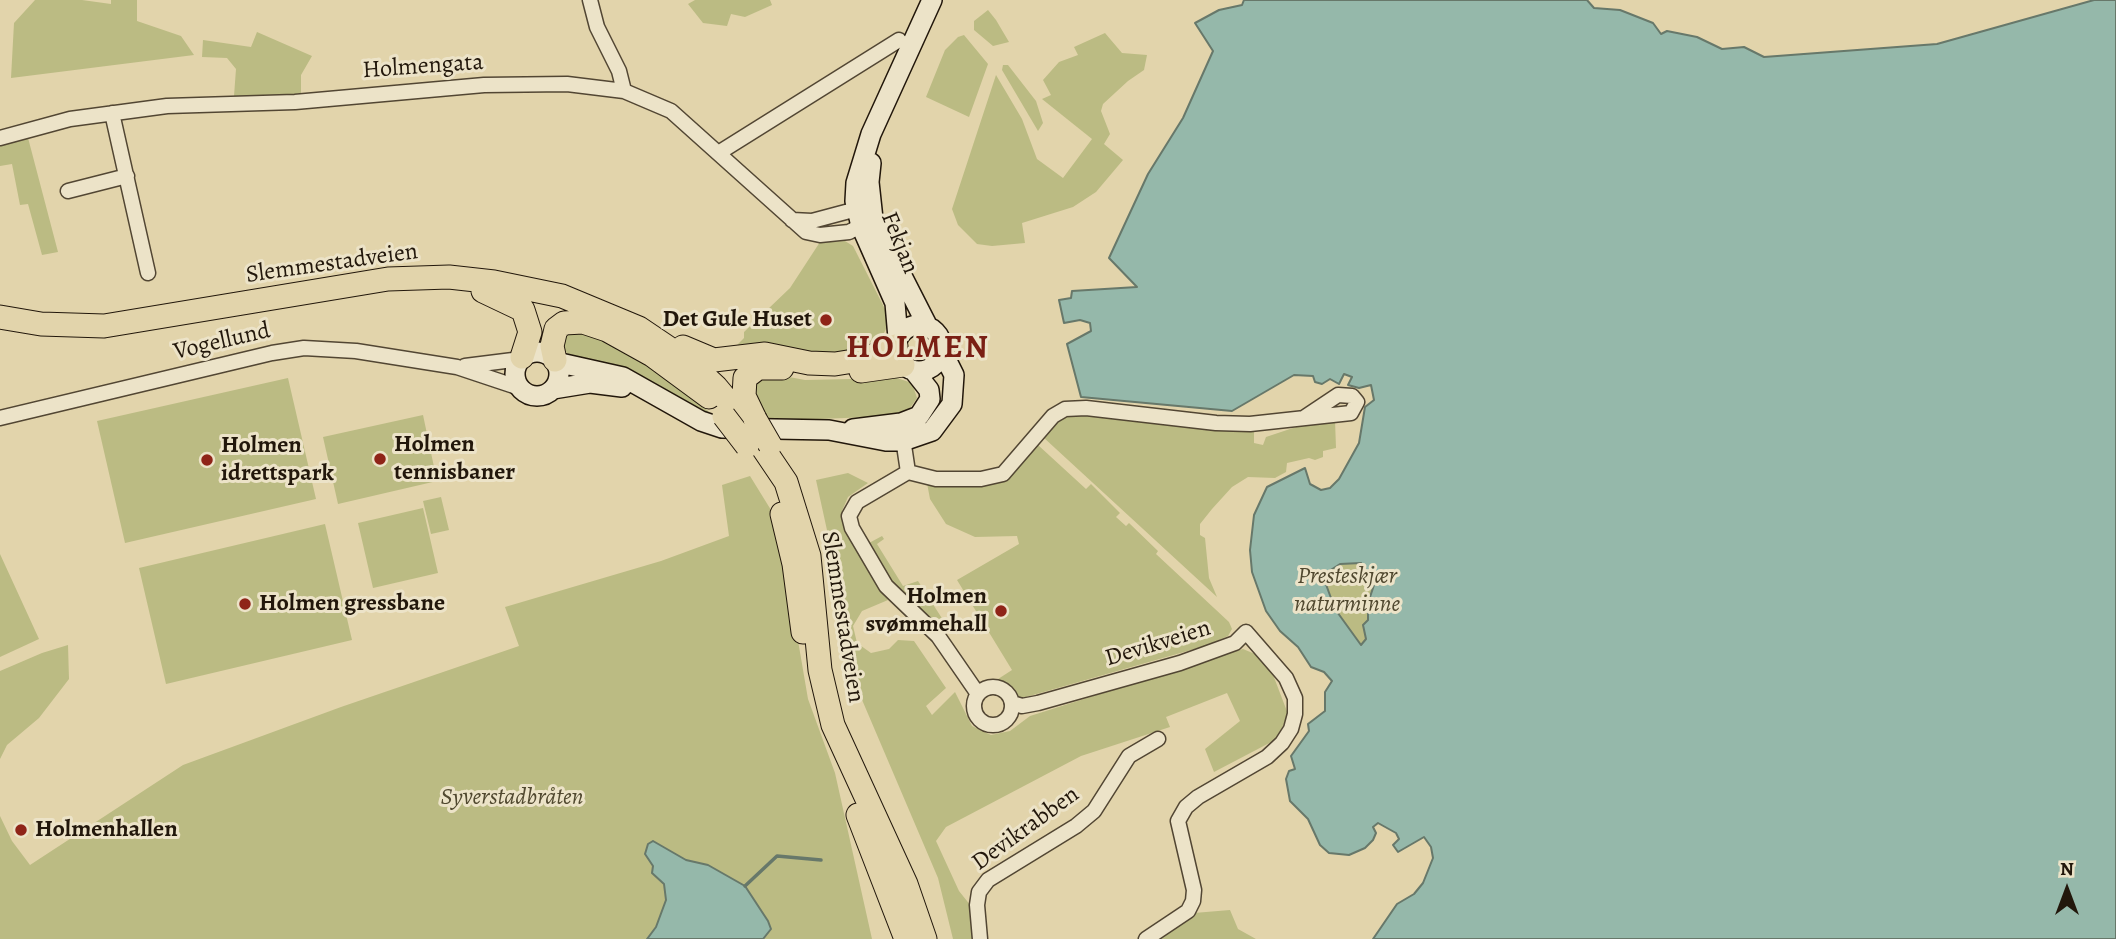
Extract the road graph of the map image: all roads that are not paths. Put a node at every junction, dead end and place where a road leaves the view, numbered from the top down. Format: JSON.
{"nodes":[{"id":1,"x":590,"y":0,"type":"edge"},
{"id":2,"x":932,"y":0,"type":"edge"},
{"id":3,"x":899,"y":40,"type":"dead end"},
{"id":4,"x":624,"y":91,"type":"junction"},
{"id":5,"x":111,"y":113,"type":"junction"},
{"id":6,"x":0,"y":138,"type":"edge"},
{"id":7,"x":720,"y":152,"type":"junction"},
{"id":8,"x":127,"y":176,"type":"junction"},
{"id":9,"x":68,"y":191,"type":"dead end"},
{"id":10,"x":866,"y":216,"type":"junction"},
{"id":11,"x":148,"y":273,"type":"dead end"},
{"id":12,"x":483,"y":291,"type":"junction"},
{"id":13,"x":0,"y":317,"type":"edge"},
{"id":14,"x":0,"y":324,"type":"edge"},
{"id":15,"x":928,"y":327,"type":"junction"},
{"id":16,"x":639,"y":328,"type":"junction"},
{"id":17,"x":942,"y":351,"type":"junction"},
{"id":18,"x":903,"y":355,"type":"junction"},
{"id":19,"x":521,"y":358,"type":"junction"},
{"id":20,"x":556,"y":361,"type":"junction"},
{"id":21,"x":457,"y":368,"type":"junction"},
{"id":22,"x":520,"y":388,"type":"junction"},
{"id":23,"x":554,"y":388,"type":"junction"},
{"id":24,"x":653,"y":395,"type":"junction"},
{"id":25,"x":709,"y":397,"type":"junction"},
{"id":26,"x":740,"y":417,"type":"junction"},
{"id":27,"x":1306,"y":417,"type":"dead end"},
{"id":28,"x":0,"y":418,"type":"edge"},
{"id":29,"x":902,"y":432,"type":"junction"},
{"id":30,"x":759,"y":445,"type":"junction"},
{"id":31,"x":908,"y":472,"type":"junction"},
{"id":32,"x":978,"y":694,"type":"junction"},
{"id":33,"x":1012,"y":703,"type":"junction"},
{"id":34,"x":1158,"y":739,"type":"dead end"},
{"id":35,"x":906,"y":939,"type":"edge"},
{"id":36,"x":925,"y":939,"type":"edge"},
{"id":37,"x":980,"y":939,"type":"edge"},
{"id":38,"x":1146,"y":939,"type":"edge"}],
"edges":[{"from":1,"to":4,"type":"street"},
{"from":2,"to":10,"type":"main road","name":"Fekjan"},
{"from":3,"to":7,"type":"street"},
{"from":4,"to":5,"type":"street","name":"Holmengata"},
{"from":4,"to":7,"type":"street","name":"Holmengata"},
{"from":5,"to":6,"type":"street","name":"Holmengata"},
{"from":5,"to":8,"type":"street"},
{"from":7,"to":10,"type":"street","name":"Holmengata"},
{"from":8,"to":9,"type":"street"},
{"from":8,"to":11,"type":"street"},
{"from":10,"to":15,"type":"main road","name":"Fekjan"},
{"from":10,"to":18,"type":"main road","name":"Fekjan"},
{"from":12,"to":14,"type":"main road","name":"Slemmestadveien"},
{"from":12,"to":19,"type":"main road"},
{"from":12,"to":25,"type":"main road","name":"Slemmestadveien"},
{"from":13,"to":16,"type":"main road","name":"Slemmestadveien"},
{"from":15,"to":17,"type":"main road"},
{"from":15,"to":18,"type":"main road"},
{"from":16,"to":18,"type":"main road"},
{"from":16,"to":26,"type":"main road","name":"Slemmestadveien"},
{"from":17,"to":18,"type":"main road"},
{"from":17,"to":29,"type":"main road"},
{"from":18,"to":26,"type":"main road"},
{"from":18,"to":29,"type":"main road","name":"Fekjan"},
{"from":19,"to":20,"type":"main road"},
{"from":19,"to":21,"type":"street","name":"Vogellund"},
{"from":19,"to":22,"type":"main road"},
{"from":20,"to":23,"type":"main road"},
{"from":20,"to":24,"type":"main road"},
{"from":20,"to":25,"type":"main road"},
{"from":21,"to":22,"type":"street","name":"Vogellund"},
{"from":21,"to":28,"type":"street","name":"Vogellund"},
{"from":22,"to":23,"type":"main road"},
{"from":23,"to":24,"type":"main road"},
{"from":24,"to":29,"type":"main road"},
{"from":25,"to":26,"type":"main road","name":"Slemmestadveien"},
{"from":26,"to":30,"type":"main road","name":"Slemmestadveien"},
{"from":27,"to":31,"type":"street"},
{"from":29,"to":31,"type":"street"},
{"from":30,"to":35,"type":"main road","name":"Slemmestadveien"},
{"from":30,"to":36,"type":"main road","name":"Slemmestadveien"},
{"from":31,"to":32,"type":"street"},
{"from":32,"to":33,"type":"street","name":"Devikveien"},
{"from":32,"to":33,"type":"street"},
{"from":33,"to":38,"type":"street","name":"Devikveien"},
{"from":34,"to":37,"type":"street","name":"Devikrabben"}]}
